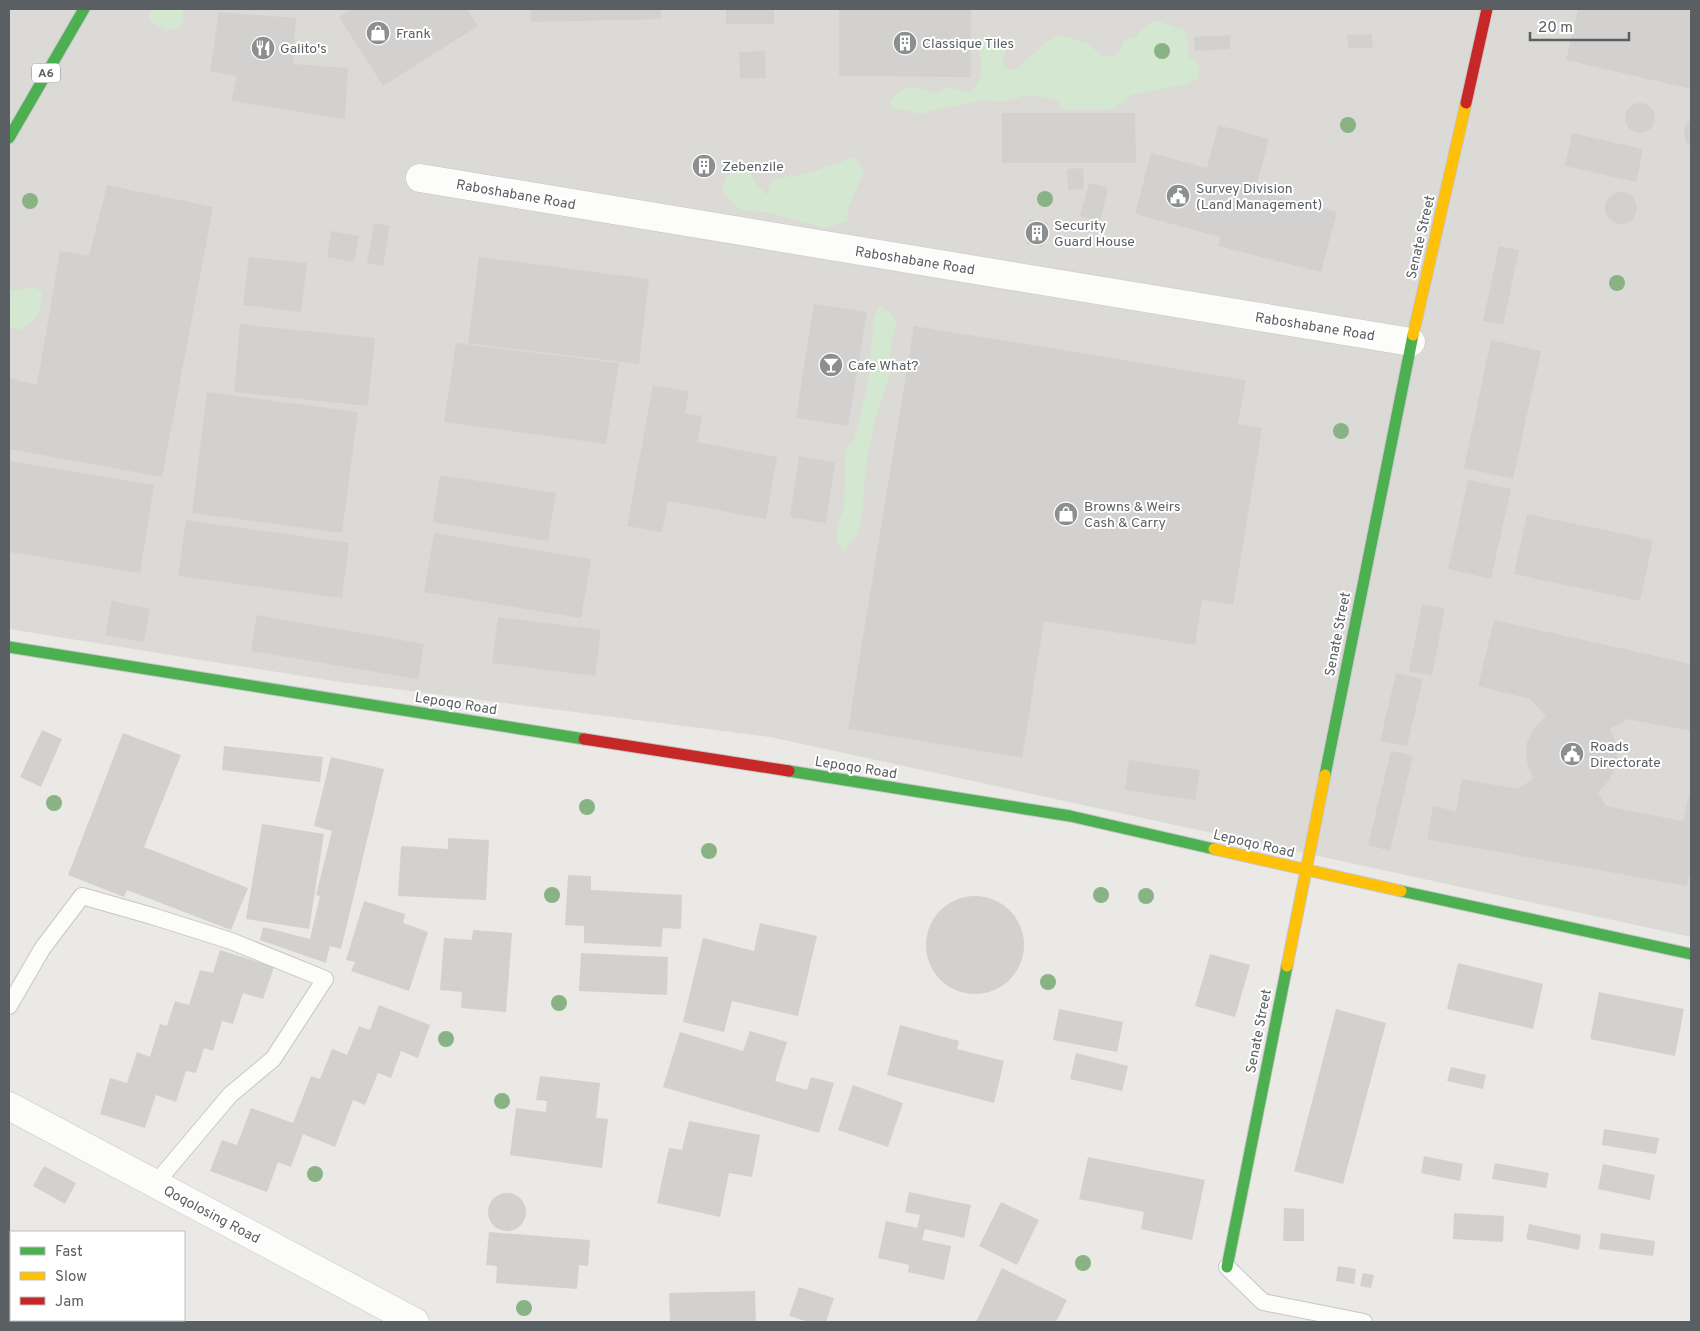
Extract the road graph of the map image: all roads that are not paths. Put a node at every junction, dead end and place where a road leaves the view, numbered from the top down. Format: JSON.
{"nodes":[{"id":1,"x":84,"y":9,"type":"edge"},
{"id":2,"x":1487,"y":9,"type":"edge"},
{"id":3,"x":9,"y":138,"type":"edge"},
{"id":4,"x":420,"y":178,"type":"dead end"},
{"id":5,"x":1411,"y":342,"type":"junction"},
{"id":6,"x":9,"y":647,"type":"edge"},
{"id":7,"x":1305,"y":870,"type":"junction"},
{"id":8,"x":1691,"y":954,"type":"edge"},
{"id":9,"x":9,"y":1006,"type":"edge"},
{"id":10,"x":9,"y":1106,"type":"edge"},
{"id":11,"x":155,"y":1184,"type":"junction"},
{"id":12,"x":1227,"y":1267,"type":"joint"},
{"id":13,"x":414,"y":1322,"type":"edge"},
{"id":14,"x":1364,"y":1322,"type":"edge"}],
"edges":[{"from":1,"to":3,"type":"street","number":"A6"},
{"from":2,"to":5,"type":"street","name":"Senate Street"},
{"from":4,"to":5,"type":"street","name":"Raboshabane Road"},
{"from":5,"to":7,"type":"street","name":"Senate Street"},
{"from":6,"to":7,"type":"street","name":"Lepoqo Road"},
{"from":7,"to":8,"type":"street","name":"Lepoqo Road"},
{"from":7,"to":12,"type":"street","name":"Senate Street"},
{"from":9,"to":11,"type":"lane"},
{"from":10,"to":11,"type":"street","name":"Qoqolosing Road"},
{"from":11,"to":13,"type":"street","name":"Qoqolosing Road"},
{"from":12,"to":14,"type":"lane"}]}
